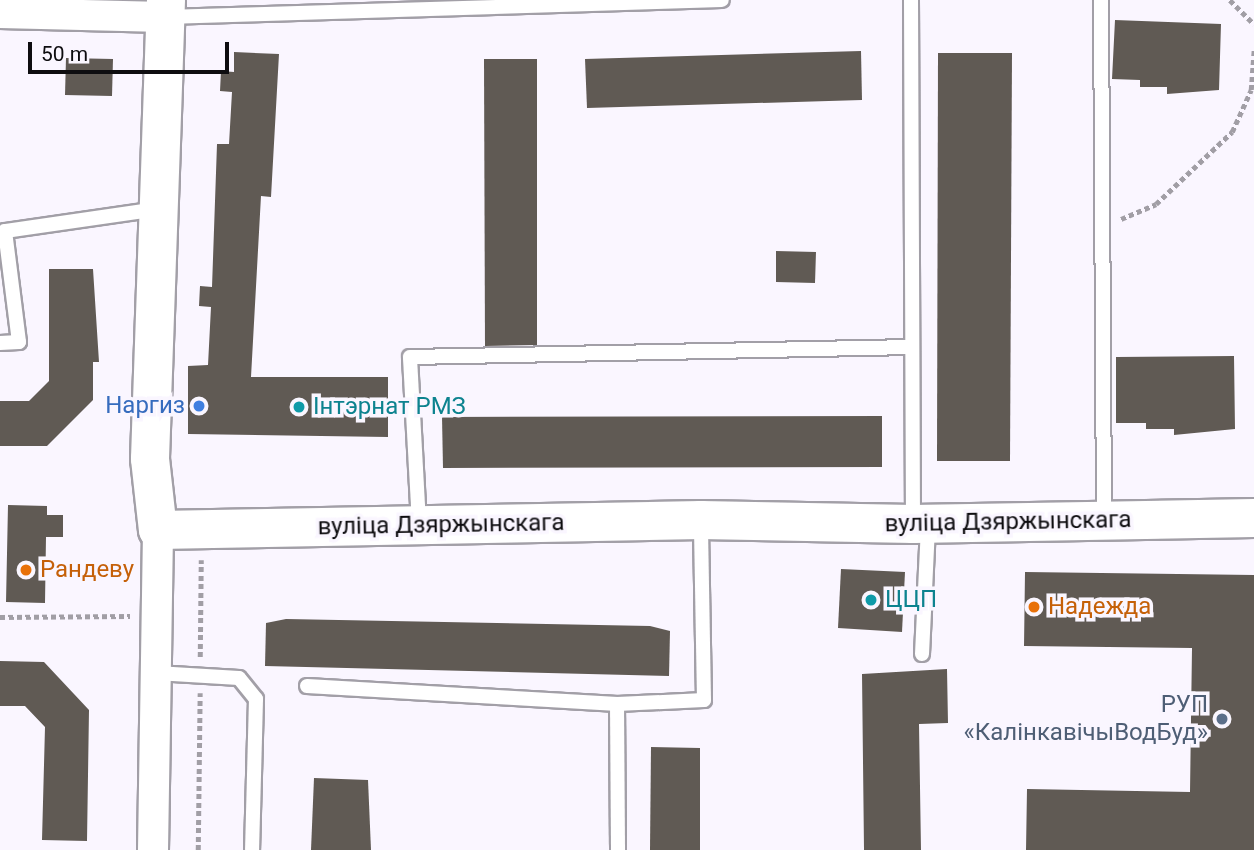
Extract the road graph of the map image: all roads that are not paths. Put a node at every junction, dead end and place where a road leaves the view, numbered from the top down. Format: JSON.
{"nodes":[{"id":1,"x":722,"y":0,"type":"edge"},
{"id":2,"x":911,"y":0,"type":"edge"},
{"id":3,"x":1101,"y":0,"type":"edge"},
{"id":4,"x":165,"y":8,"type":"edge"},
{"id":5,"x":0,"y":13,"type":"edge"},
{"id":6,"x":159,"y":209,"type":"junction"},
{"id":7,"x":0,"y":343,"type":"edge"},
{"id":8,"x":912,"y":347,"type":"junction"},
{"id":9,"x":1254,"y":518,"type":"edge"},
{"id":10,"x":701,"y":520,"type":"junction"},
{"id":11,"x":1104,"y":521,"type":"junction"},
{"id":12,"x":921,"y":524,"type":"junction"},
{"id":13,"x":419,"y":525,"type":"junction"},
{"id":14,"x":159,"y":530,"type":"junction"},
{"id":15,"x":922,"y":654,"type":"dead end"},
{"id":16,"x":156,"y":673,"type":"junction"},
{"id":17,"x":307,"y":686,"type":"dead end"},
{"id":18,"x":617,"y":704,"type":"junction"},
{"id":19,"x":153,"y":850,"type":"edge"},
{"id":20,"x":252,"y":850,"type":"edge"},
{"id":21,"x":618,"y":850,"type":"edge"}],
"edges":[{"from":1,"to":4,"type":"lane"},
{"from":2,"to":8,"type":"lane"},
{"from":3,"to":11,"type":"lane"},
{"from":4,"to":5,"type":"street"},
{"from":4,"to":6,"type":"street"},
{"from":6,"to":7,"type":"lane"},
{"from":6,"to":14,"type":"street"},
{"from":8,"to":12,"type":"lane"},
{"from":8,"to":13,"type":"lane"},
{"from":9,"to":11,"type":"street","name":"вуліца Дзяржынскага"},
{"from":10,"to":12,"type":"street","name":"вуліца Дзяржынскага"},
{"from":10,"to":13,"type":"street","name":"вуліца Дзяржынскага"},
{"from":10,"to":18,"type":"lane"},
{"from":11,"to":12,"type":"street","name":"вуліца Дзяржынскага"},
{"from":12,"to":15,"type":"lane"},
{"from":13,"to":14,"type":"street","name":"вуліца Дзяржынскага"},
{"from":14,"to":16,"type":"street"},
{"from":16,"to":19,"type":"street"},
{"from":16,"to":20,"type":"lane"},
{"from":17,"to":18,"type":"lane"},
{"from":18,"to":21,"type":"lane"}]}
